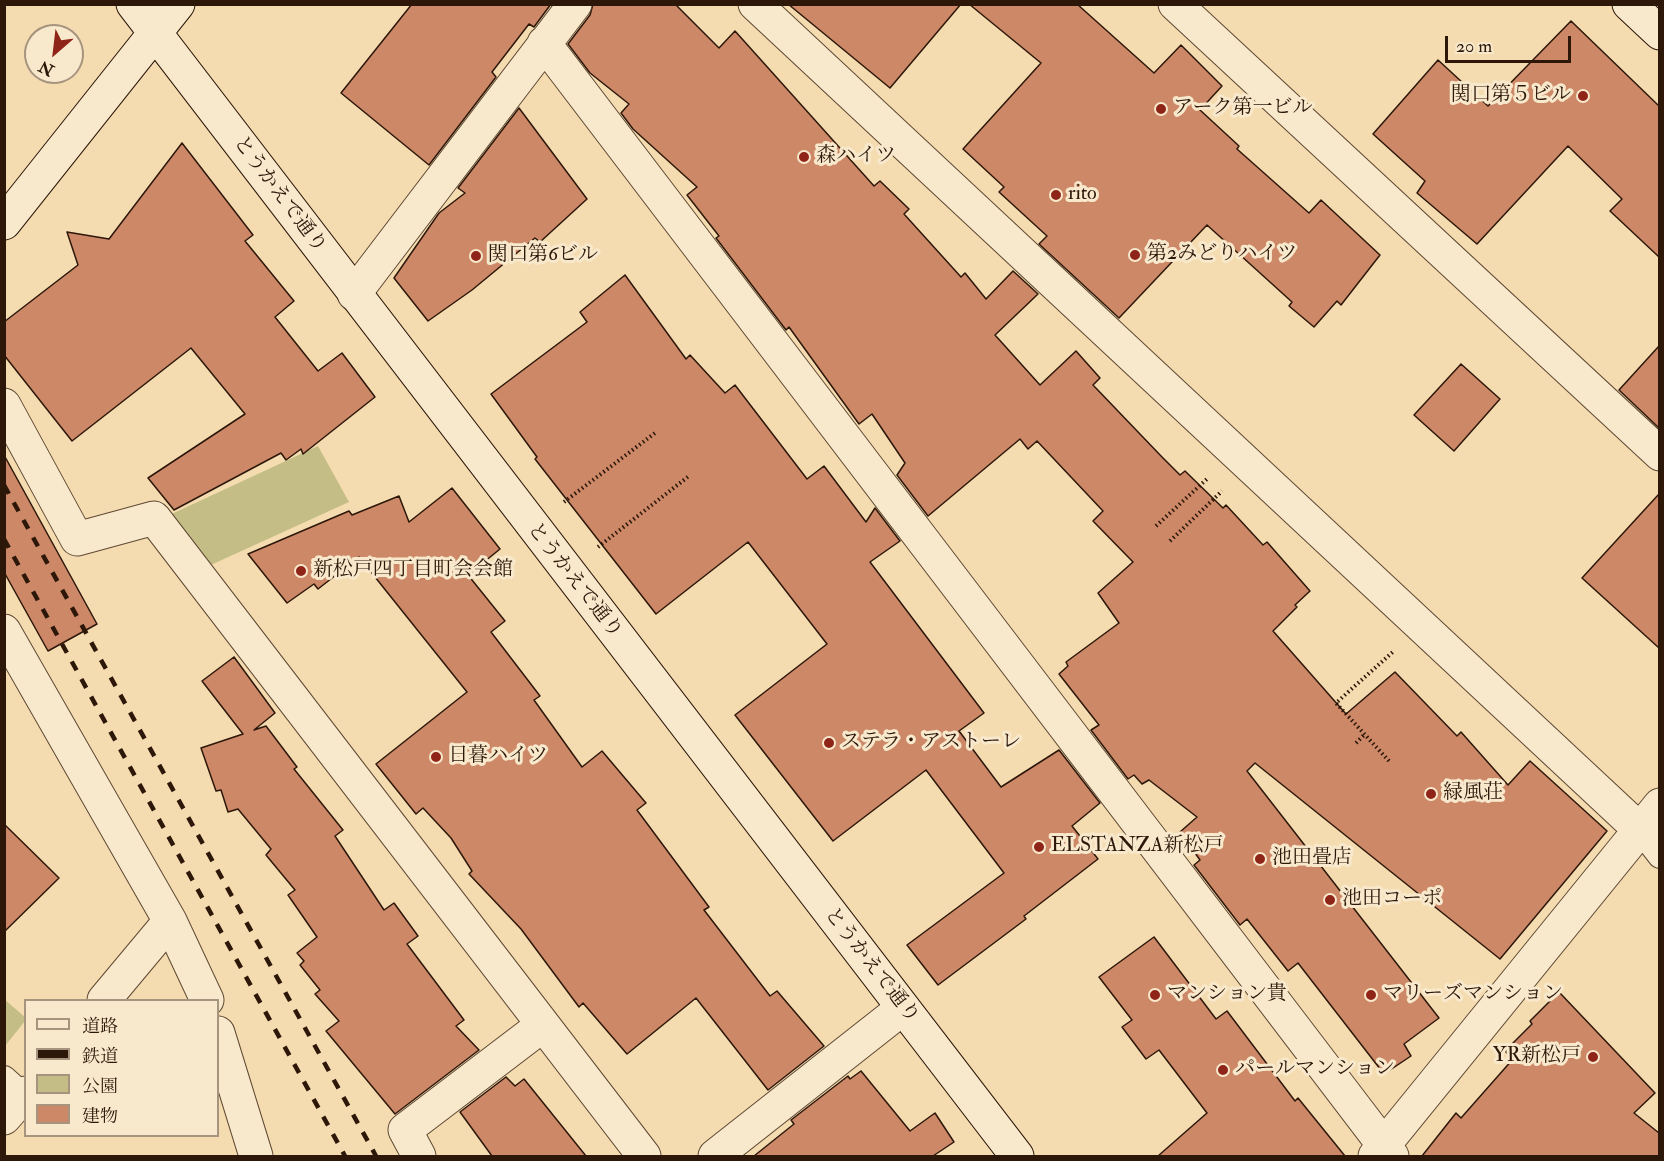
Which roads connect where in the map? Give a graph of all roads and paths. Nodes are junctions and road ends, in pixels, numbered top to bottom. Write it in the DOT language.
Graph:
graph roads {
  1 [pos="133,4"];
  2 [pos="178,4"];
  3 [pos="574,4"];
  4 [pos="755,4"];
  5 [pos="1174,4"];
  6 [pos="1629,4"];
  7 [pos="1659,33"];
  8 [pos="155,34"];
  9 [pos="544,43"];
  10 [pos="4,223"];
  11 [pos="354,294"];
  12 [pos="4,405"];
  13 [pos="656,433"];
  14 [pos="1659,454"];
  15 [pos="1242,460"];
  16 [pos="689,476"];
  17 [pos="556,508"];
  18 [pos="1156,526"];
  19 [pos="1170,541"];
  20 [pos="591,554"];
  21 [pos="1421,627"];
  22 [pos="4,631"];
  23 [pos="1365,734"];
  24 [pos="1356,743"];
  25 [pos="1389,761"];
  26 [pos="1659,805"];
  27 [pos="1639,830"];
  28 [pos="1659,856"];
  29 [pos="170,921"];
  30 [pos="105,999"];
  31 [pos="207,999"];
  32 [pos="903,1008"];
  33 [pos="543,1025"];
  34 [pos="219,1036"];
  35 [pos="1383,1153"];
  36 [pos="256,1156"];
  37 [pos="419,1156"];
  38 [pos="644,1156"];
  39 [pos="715,1156"];
  40 [pos="1017,1156"];
  1 -- 8 [label="street, とうかえで通り"];
  2 -- 8 [label="street"];
  3 -- 9 [label="street"];
  4 -- 15 [label="street"];
  5 -- 14 [label="street"];
  6 -- 7 [label="street"];
  8 -- 10 [label="street"];
  8 -- 11 [label="street, とうかえで通り"];
  9 -- 11 [label="street"];
  9 -- 35 [label="street"];
  11 -- 32 [label="street, とうかえで通り"];
  12 -- 33 [label="street"];
  13 -- 17 [label="path"];
  15 -- 18 [label="path"];
  15 -- 19 [label="path"];
  15 -- 21 [label="street"];
  16 -- 20 [label="path"];
  21 -- 23 [label="path"];
  21 -- 27 [label="street"];
  22 -- 29 [label="street"];
  23 -- 24 [label="path"];
  23 -- 25 [label="path"];
  26 -- 27 [label="street"];
  27 -- 28 [label="lane"];
  27 -- 35 [label="street"];
  29 -- 30 [label="street"];
  29 -- 31 [label="street"];
  32 -- 39 [label="street"];
  32 -- 40 [label="street, とうかえで通り"];
  33 -- 37 [label="street"];
  33 -- 38 [label="street"];
  34 -- 36 [label="street"];
}
